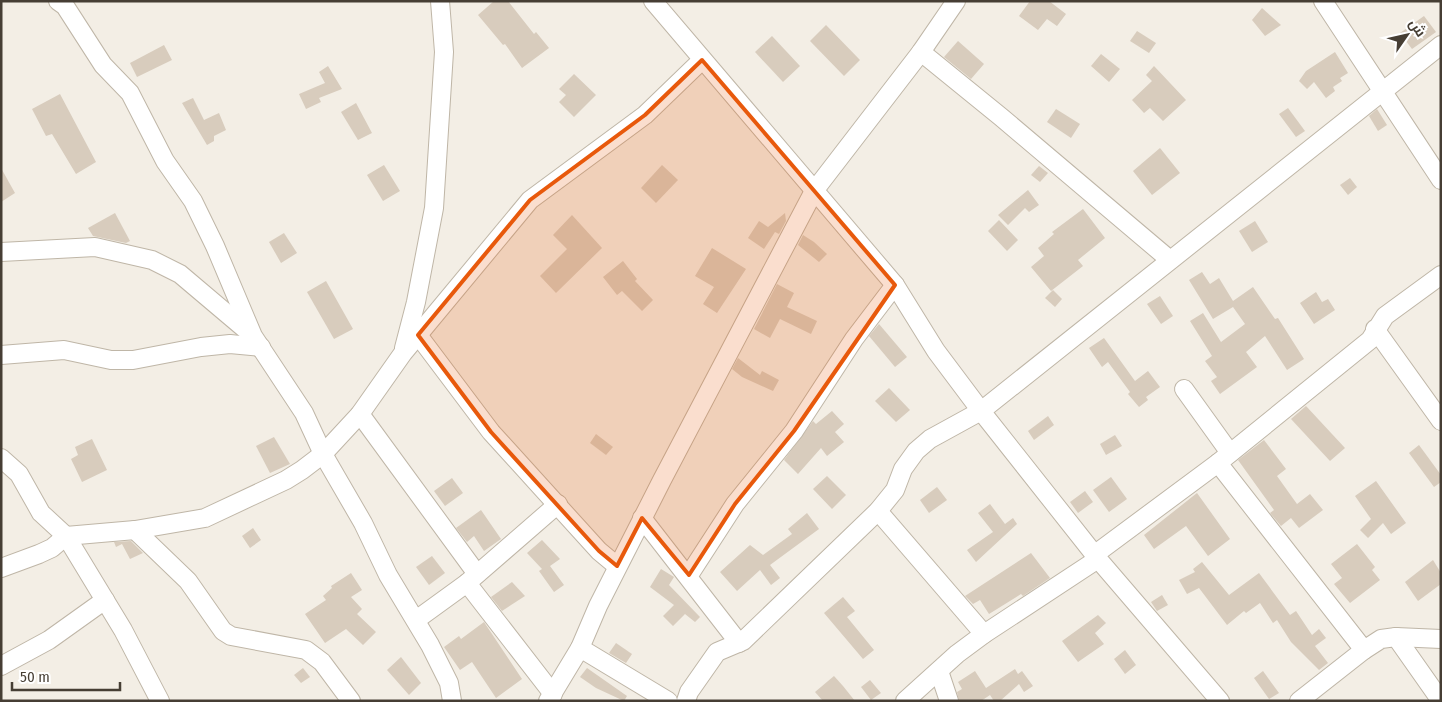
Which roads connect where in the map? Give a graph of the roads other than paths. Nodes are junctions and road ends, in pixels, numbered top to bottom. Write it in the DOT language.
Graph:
graph roads {
  1 [pos="58,1"];
  2 [pos="440,1"];
  3 [pos="653,1"];
  4 [pos="956,1"];
  5 [pos="1324,1"];
  6 [pos="1441,44"];
  7 [pos="921,52"];
  8 [pos="702,60"];
  9 [pos="1384,90"];
  10 [pos="1441,180"];
  11 [pos="814,190"];
  12 [pos="1,252"];
  13 [pos="1170,260"];
  14 [pos="1441,275"];
  15 [pos="895,286"];
  16 [pos="1375,329"];
  17 [pos="418,335"];
  18 [pos="257,341"];
  19 [pos="403,353"];
  20 [pos="1,355"];
  21 [pos="1184,389"];
  22 [pos="980,412"];
  23 [pos="360,414"];
  24 [pos="1441,421"];
  25 [pos="324,454"];
  26 [pos="1,458"];
  27 [pos="1224,458"];
  28 [pos="558,504"];
  29 [pos="878,510"];
  30 [pos="642,518"];
  31 [pos="135,530"];
  32 [pos="66,536"];
  33 [pos="1096,557"];
  34 [pos="618,566"];
  35 [pos="1,568"];
  36 [pos="689,575"];
  37 [pos="472,578"];
  38 [pos="105,600"];
  39 [pos="416,620"];
  40 [pos="984,634"];
  41 [pos="1396,637"];
  42 [pos="1441,639"];
  43 [pos="739,643"];
  44 [pos="580,648"];
  45 [pos="1364,650"];
  46 [pos="1,666"];
  47 [pos="939,671"];
  48 [pos="550,697"];
  49 [pos="160,701"];
  50 [pos="351,701"];
  51 [pos="452,701"];
  52 [pos="668,701"];
  53 [pos="686,701"];
  54 [pos="905,701"];
  55 [pos="949,701"];
  56 [pos="1220,701"];
  57 [pos="1299,701"];
  58 [pos="1441,701"];
  1 -- 18 [label="street"];
  2 -- 19 [label="street"];
  3 -- 8 [label="street"];
  4 -- 7 [label="street"];
  5 -- 9 [label="street"];
  6 -- 9 [label="street"];
  7 -- 11 [label="street"];
  7 -- 13 [label="street"];
  8 -- 11 [label="street"];
  8 -- 17 [label="street"];
  9 -- 10 [label="street"];
  9 -- 13 [label="street"];
  11 -- 15 [label="street"];
  11 -- 30 [label="street"];
  12 -- 18 [label="street"];
  13 -- 22 [label="street"];
  14 -- 16 [label="street"];
  15 -- 22 [label="street"];
  15 -- 36 [label="street"];
  16 -- 24 [label="street"];
  16 -- 27 [label="street"];
  17 -- 19 [label="street"];
  17 -- 28 [label="street"];
  18 -- 20 [label="street"];
  18 -- 25 [label="street"];
  19 -- 23 [label="street"];
  21 -- 27 [label="street"];
  22 -- 29 [label="street"];
  22 -- 33 [label="street"];
  23 -- 25 [label="street"];
  23 -- 37 [label="street"];
  25 -- 31 [label="street"];
  25 -- 39 [label="street"];
  26 -- 32 [label="street"];
  27 -- 33 [label="street"];
  27 -- 45 [label="street"];
  28 -- 34 [label="street"];
  28 -- 37 [label="street"];
  29 -- 40 [label="street"];
  29 -- 43 [label="street"];
  30 -- 34 [label="street"];
  30 -- 36 [label="street"];
  31 -- 32 [label="street"];
  31 -- 50 [label="street"];
  32 -- 35 [label="street"];
  32 -- 38 [label="street"];
  33 -- 40 [label="street"];
  33 -- 56 [label="street"];
  34 -- 44 [label="street"];
  36 -- 43 [label="street"];
  37 -- 39 [label="street"];
  37 -- 48 [label="street"];
  38 -- 46 [label="street"];
  38 -- 49 [label="street"];
  39 -- 51 [label="street"];
  40 -- 47 [label="street"];
  41 -- 42 [label="street"];
  41 -- 45 [label="street"];
  41 -- 58 [label="street"];
  43 -- 53 [label="street"];
  44 -- 48 [label="street"];
  44 -- 52 [label="street"];
  45 -- 57 [label="street"];
  47 -- 54 [label="street"];
  47 -- 55 [label="street"];
}
